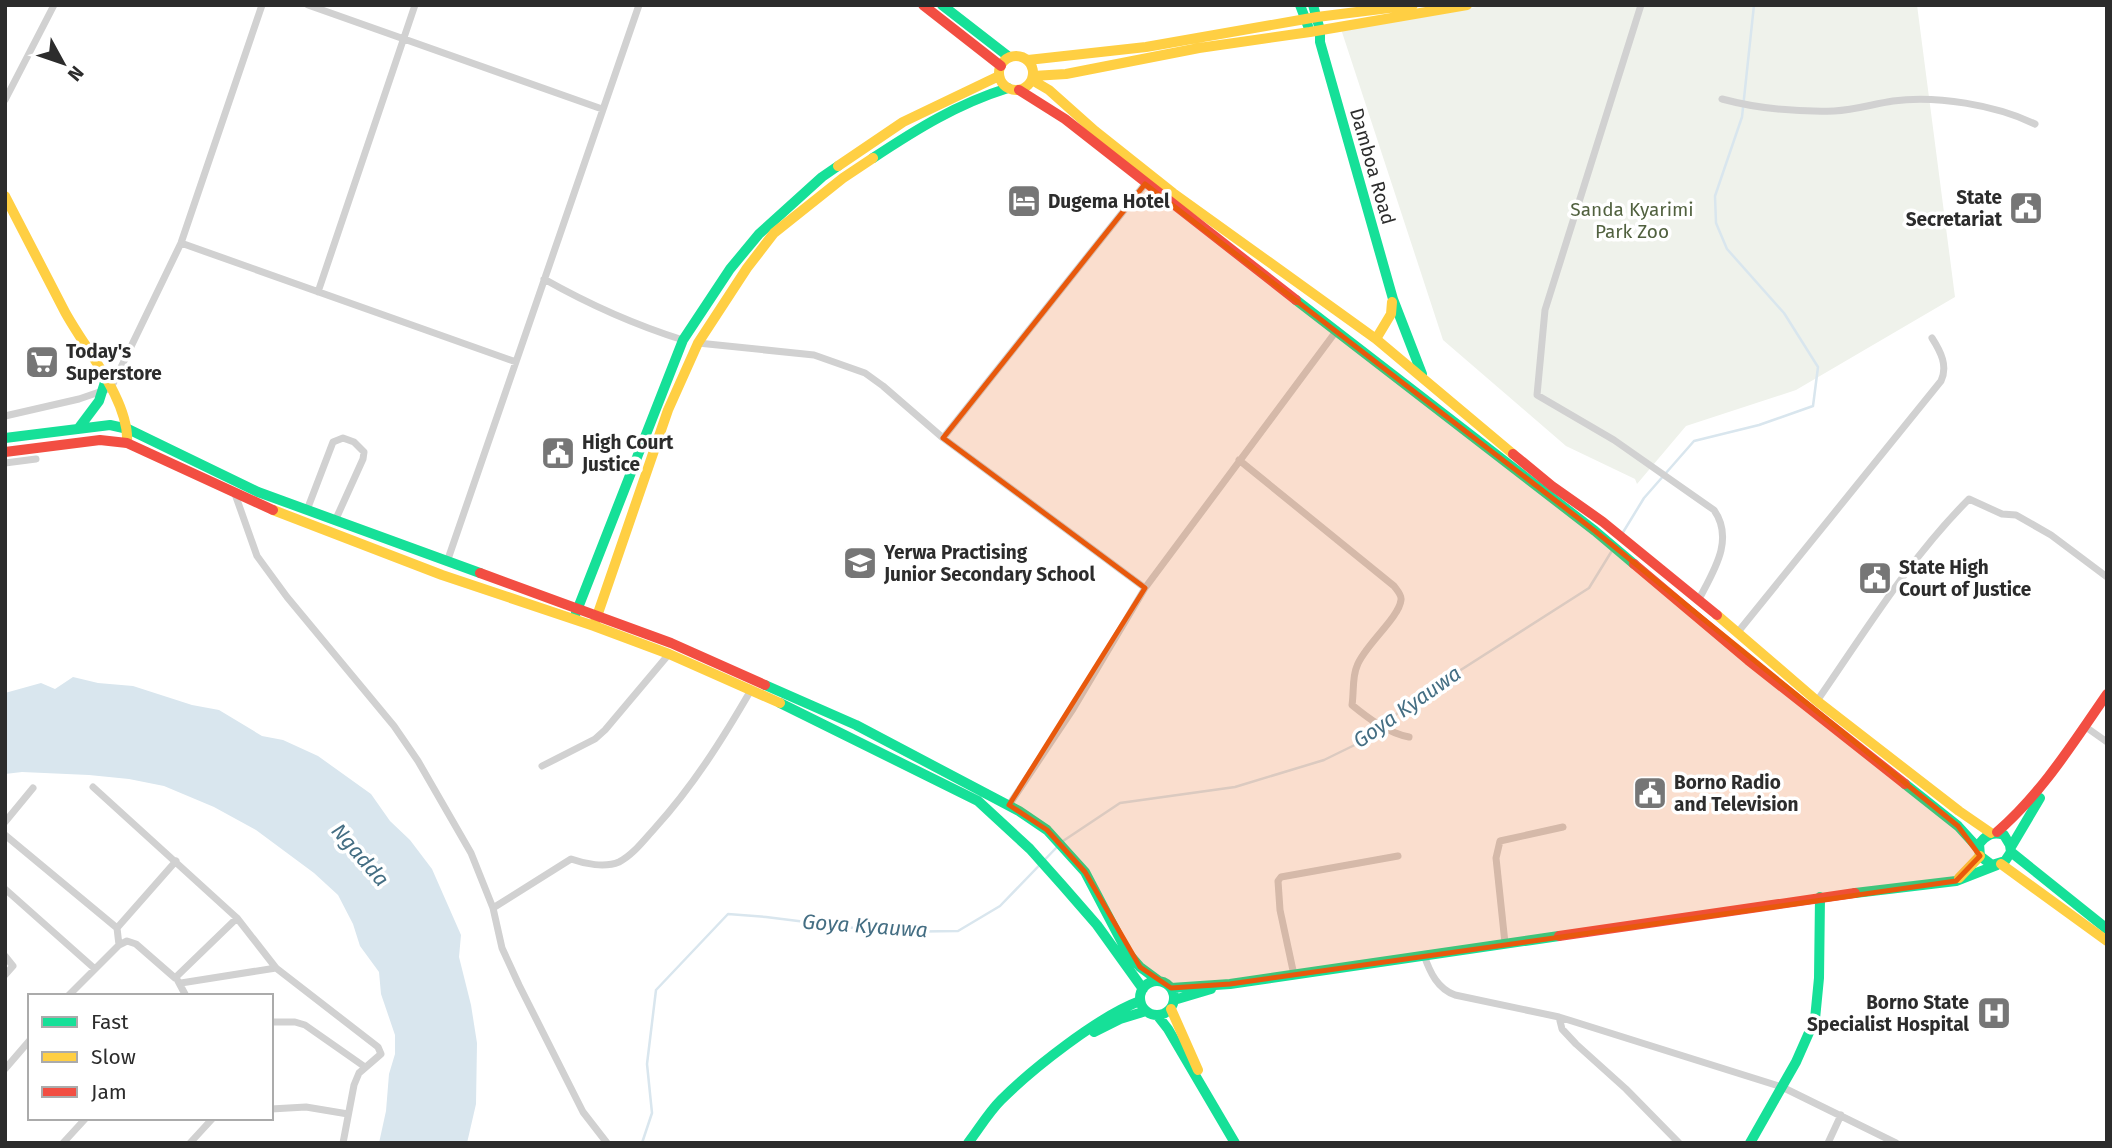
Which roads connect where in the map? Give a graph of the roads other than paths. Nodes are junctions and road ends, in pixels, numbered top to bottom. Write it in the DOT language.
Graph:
graph roads {
  1 [pos="54,5"];
  2 [pos="262,5"];
  3 [pos="308,5"];
  4 [pos="415,5"];
  5 [pos="639,5"];
  6 [pos="923,5"];
  7 [pos="942,5"];
  8 [pos="1300,5"];
  9 [pos="1313,5"];
  10 [pos="1413,5"];
  11 [pos="1467,5"];
  12 [pos="1642,5"];
  13 [pos="1317,17"];
  14 [pos="1306,20"];
  15 [pos="1315,31"];
  16 [pos="403,38"];
  17 [pos="1009,57"];
  18 [pos="1028,60"];
  19 [pos="1000,71"];
  20 [pos="1066,74"];
  21 [pos="1033,78"];
  22 [pos="1013,89"];
  23 [pos="1059,99"];
  24 [pos="5,100"];
  25 [pos="1725,100"];
  26 [pos="602,109"];
  27 [pos="2035,124"];
  28 [pos="1145,184"];
  29 [pos="5,196"];
  30 [pos="181,243"];
  31 [pos="544,279"];
  32 [pos="318,292"];
  33 [pos="1393,299"];
  34 [pos="1336,330"];
  35 [pos="1376,338"];
  36 [pos="1932,338"];
  37 [pos="683,340"];
  38 [pos="698,343"];
  39 [pos="516,362"];
  40 [pos="1423,376"];
  41 [pos="106,386"];
  42 [pos="5,416"];
  43 [pos="78,429"];
  44 [pos="128,429"];
  45 [pos="5,438"];
  46 [pos="943,438"];
  47 [pos="127,443"];
  48 [pos="5,452"];
  49 [pos="36,459"];
  50 [pos="1239,460"];
  51 [pos="5,463"];
  52 [pos="235,494"];
  53 [pos="307,510"];
  54 [pos="335,521"];
  55 [pos="447,562"];
  56 [pos="2107,577"];
  57 [pos="1145,588"];
  58 [pos="1698,601"];
  59 [pos="575,615"];
  60 [pos="596,621"];
  61 [pos="1738,632"];
  62 [pos="669,654"];
  63 [pos="751,690"];
  64 [pos="2107,694"];
  65 [pos="1817,701"];
  66 [pos="2107,706"];
  67 [pos="2090,730"];
  68 [pos="1409,737"];
  69 [pos="2107,742"];
  70 [pos="542,766"];
  71 [pos="93,787"];
  72 [pos="33,788"];
  73 [pos="1009,806"];
  74 [pos="5,822"];
  75 [pos="1563,827"];
  76 [pos="1994,832"];
  77 [pos="5,835"];
  78 [pos="2011,849"];
  79 [pos="1979,852"];
  80 [pos="1398,856"];
  81 [pos="176,861"];
  82 [pos="1999,864"];
  83 [pos="1956,881"];
  84 [pos="5,889"];
  85 [pos="1820,897"];
  86 [pos="493,908"];
  87 [pos="237,918"];
  88 [pos="117,928"];
  89 [pos="2107,929"];
  90 [pos="2107,941"];
  91 [pos="1505,943"];
  92 [pos="119,945"];
  93 [pos="1423,955"];
  94 [pos="5,956"];
  95 [pos="276,968"];
  96 [pos="95,969"];
  97 [pos="5,975"];
  98 [pos="1294,975"];
  99 [pos="178,981"];
  100 [pos="1159,981"];
  101 [pos="1230,984"];
  102 [pos="1171,988"];
  103 [pos="1143,989"];
  104 [pos="70,994"];
  105 [pos="185,994"];
  106 [pos="1140,1001"];
  107 [pos="1173,1004"];
  108 [pos="1146,1011"];
  109 [pos="1157,1015"];
  110 [pos="1559,1017"];
  111 [pos="273,1022"];
  112 [pos="1080,1038"];
  113 [pos="28,1042"];
  114 [pos="365,1067"];
  115 [pos="5,1069"];
  116 [pos="1203,1087"];
  117 [pos="1782,1087"];
  118 [pos="273,1109"];
  119 [pos="348,1114"];
  120 [pos="1841,1115"];
  121 [pos="84,1120"];
  122 [pos="211,1120"];
  123 [pos="63,1143"];
  124 [pos="191,1143"];
  125 [pos="343,1143"];
  126 [pos="607,1143"];
  127 [pos="968,1143"];
  128 [pos="1235,1143"];
  129 [pos="1679,1143"];
  130 [pos="1750,1143"];
  131 [pos="1828,1143"];
  132 [pos="1896,1143"];
  1 -- 24 [label="street"];
  2 -- 30 [label="street"];
  3 -- 16 [label="street"];
  4 -- 16 [label="street"];
  5 -- 26 [label="street"];
  6 -- 19 [label="main road"];
  7 -- 17 [label="main road"];
  8 -- 14 [label="main road, Damboa Road"];
  9 -- 13 [label="main road, Damboa Road"];
  10 -- 13 [label="main road"];
  11 -- 15 [label="main road"];
  12 -- 58 [label="street"];
  13 -- 14 [label="main road"];
  13 -- 15 [label="main road, Damboa Road"];
  14 -- 15 [label="main road, Damboa Road"];
  14 -- 18 [label="main road"];
  15 -- 20 [label="main road"];
  15 -- 33 [label="main road, Damboa Road"];
  16 -- 26 [label="street"];
  16 -- 32 [label="street"];
  17 -- 18 [label="main road"];
  17 -- 19 [label="main road"];
  18 -- 21 [label="main road"];
  19 -- 22 [label="main road"];
  19 -- 37 [label="main road"];
  20 -- 21 [label="main road"];
  20 -- 23 [label="main road"];
  21 -- 22 [label="main road"];
  21 -- 23 [label="main road"];
  22 -- 28 [label="main road"];
  22 -- 38 [label="main road"];
  23 -- 35 [label="main road"];
  25 -- 27 [label="street"];
  26 -- 31 [label="street"];
  28 -- 34 [label="main road"];
  28 -- 46 [label="street"];
  29 -- 41 [label="main road"];
  30 -- 32 [label="street"];
  30 -- 41 [label="street"];
  31 -- 37 [label="street"];
  31 -- 39 [label="street"];
  32 -- 39 [label="street"];
  33 -- 35 [label="main road"];
  33 -- 40 [label="main road, Damboa Road"];
  34 -- 50 [label="street"];
  34 -- 79 [label="main road"];
  35 -- 40 [label="main road"];
  36 -- 61 [label="street"];
  37 -- 59 [label="main road"];
  38 -- 46 [label="street"];
  38 -- 60 [label="main road"];
  39 -- 55 [label="street"];
  40 -- 58 [label="main road"];
  41 -- 42 [label="street"];
  41 -- 43 [label="main road"];
  41 -- 44 [label="main road"];
  43 -- 44 [label="main road"];
  43 -- 45 [label="main road"];
  44 -- 47 [label="main road"];
  44 -- 53 [label="main road"];
  46 -- 57 [label="street"];
  47 -- 48 [label="main road"];
  47 -- 52 [label="main road"];
  49 -- 51 [label="street"];
  50 -- 57 [label="street"];
  50 -- 68 [label="street"];
  52 -- 59 [label="main road"];
  52 -- 86 [label="street"];
  53 -- 54 [label="main road"];
  53 -- 54 [label="street"];
  54 -- 55 [label="main road"];
  55 -- 59 [label="main road"];
  56 -- 65 [label="street"];
  57 -- 73 [label="street"];
  58 -- 61 [label="main road"];
  59 -- 60 [label="main road"];
  60 -- 62 [label="main road"];
  60 -- 73 [label="main road"];
  61 -- 65 [label="main road"];
  62 -- 63 [label="main road"];
  62 -- 70 [label="street"];
  63 -- 86 [label="street"];
  63 -- 103 [label="main road"];
  64 -- 76 [label="main road"];
  65 -- 76 [label="main road"];
  66 -- 67 [label="main road"];
  67 -- 69 [label="street"];
  67 -- 78 [label="main road"];
  71 -- 81 [label="street"];
  72 -- 74 [label="street"];
  73 -- 100 [label="main road"];
  75 -- 91 [label="street"];
  76 -- 78 [label="main road"];
  76 -- 79 [label="main road"];
  77 -- 88 [label="street"];
  78 -- 82 [label="main road"];
  78 -- 89 [label="main road"];
  79 -- 82 [label="main road"];
  79 -- 83 [label="main road"];
  80 -- 98 [label="street"];
  81 -- 87 [label="street"];
  81 -- 88 [label="street"];
  82 -- 83 [label="main road"];
  82 -- 90 [label="main road"];
  83 -- 85 [label="main road"];
  84 -- 96 [label="street"];
  85 -- 91 [label="main road"];
  85 -- 117 [label="main road"];
  86 -- 126 [label="street"];
  87 -- 95 [label="street"];
  87 -- 99 [label="street"];
  88 -- 92 [label="street"];
  91 -- 93 [label="main road"];
  92 -- 96 [label="street"];
  92 -- 99 [label="street"];
  93 -- 98 [label="main road"];
  93 -- 110 [label="street"];
  94 -- 97 [label="street"];
  95 -- 99 [label="street"];
  95 -- 114 [label="street"];
  96 -- 104 [label="street"];
  98 -- 101 [label="main road"];
  99 -- 105 [label="street"];
  100 -- 102 [label="main road"];
  100 -- 103 [label="main road"];
  101 -- 102 [label="main road"];
  101 -- 107 [label="main road"];
  102 -- 107 [label="main road"];
  103 -- 106 [label="main road"];
  106 -- 108 [label="main road"];
  106 -- 112 [label="main road"];
  107 -- 109 [label="main road"];
  107 -- 116 [label="main road"];
  108 -- 109 [label="main road"];
  108 -- 112 [label="main road"];
  109 -- 116 [label="main road"];
  110 -- 117 [label="street"];
  110 -- 129 [label="street"];
  111 -- 114 [label="street"];
  112 -- 127 [label="main road"];
  113 -- 115 [label="street"];
  114 -- 119 [label="street"];
  116 -- 128 [label="main road"];
  117 -- 120 [label="street"];
  117 -- 130 [label="main road"];
  118 -- 119 [label="street"];
  119 -- 125 [label="street"];
  120 -- 131 [label="street"];
  120 -- 132 [label="street"];
  121 -- 123 [label="street"];
  122 -- 124 [label="street"];
}
